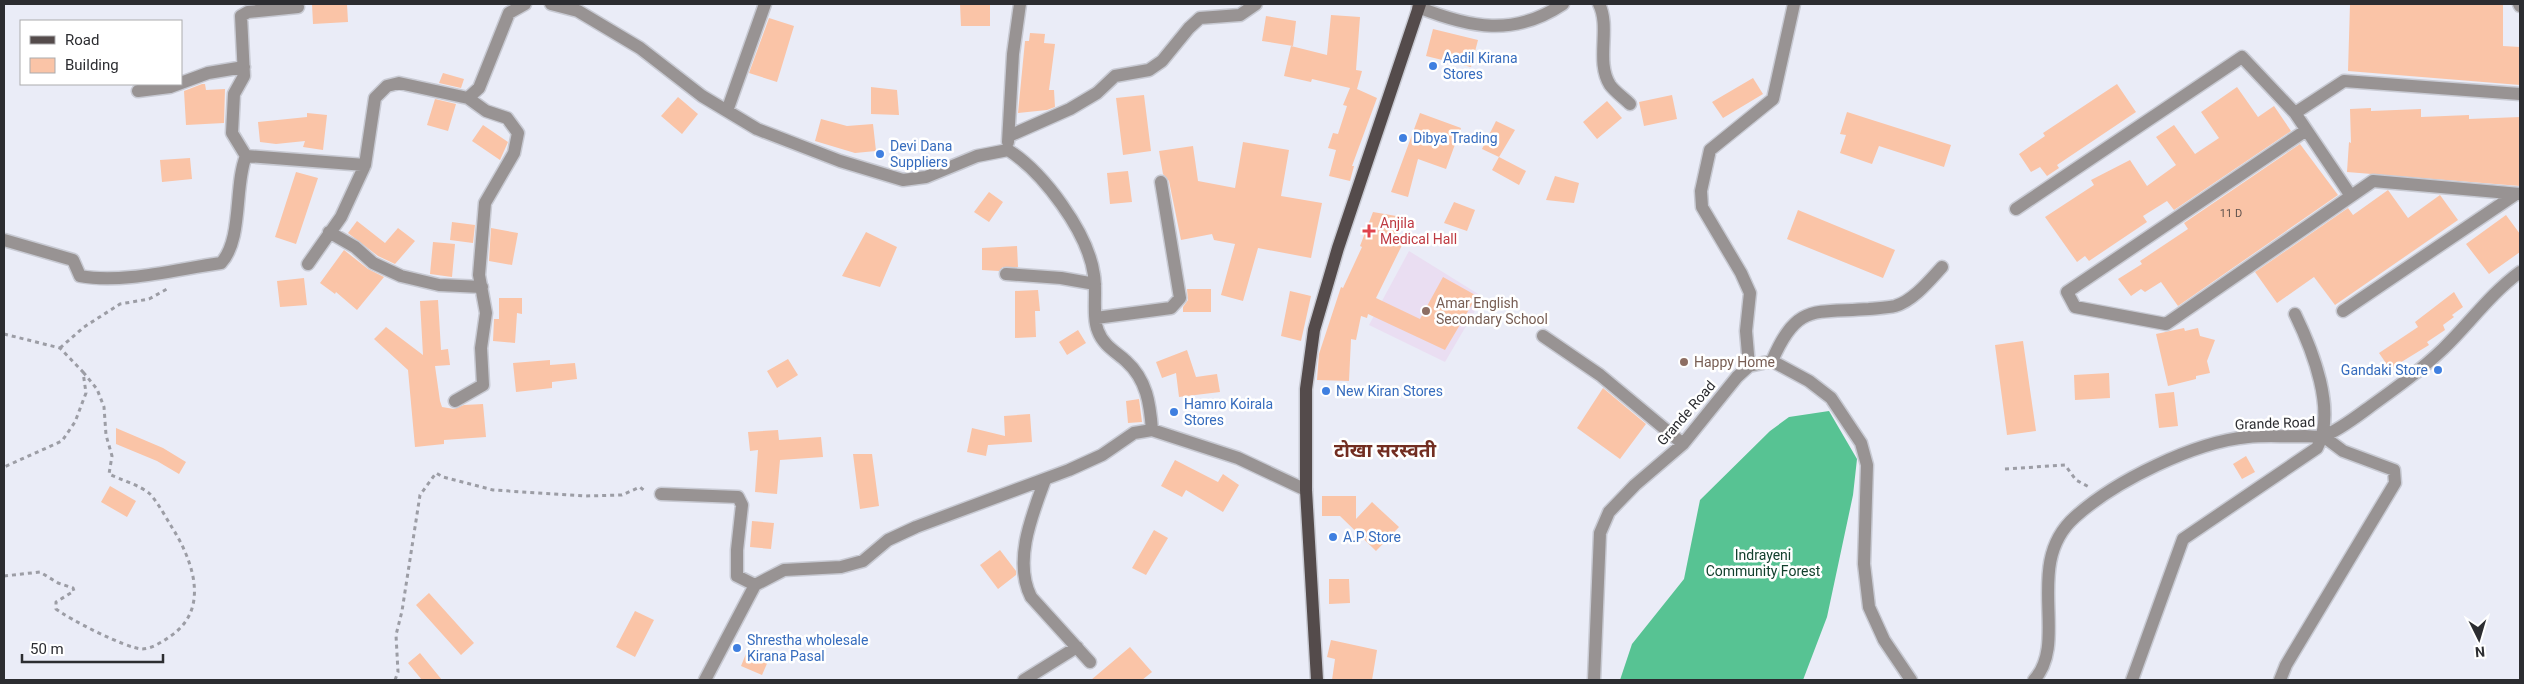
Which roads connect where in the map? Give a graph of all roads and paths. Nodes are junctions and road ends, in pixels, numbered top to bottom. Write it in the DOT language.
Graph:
graph roads {
  1 [pos="526,4"];
  2 [pos="551,4"];
  3 [pos="765,4"];
  4 [pos="1020,4"];
  5 [pos="1256,4"];
  6 [pos="1563,4"];
  7 [pos="1599,4"];
  8 [pos="1794,4"];
  9 [pos="1419,5"];
  10 [pos="298,7"];
  11 [pos="244,67"];
  12 [pos="182,83"];
  13 [pos="176,85"];
  14 [pos="138,91"];
  15 [pos="2520,94"];
  16 [pos="468,98"];
  17 [pos="1630,104"];
  18 [pos="727,111"];
  19 [pos="2295,113"];
  20 [pos="2305,131"];
  21 [pos="1009,136"];
  22 [pos="1008,150"];
  23 [pos="246,156"];
  24 [pos="365,165"];
  25 [pos="1161,182"];
  26 [pos="2518,194"];
  27 [pos="2351,196"];
  28 [pos="2016,209"];
  29 [pos="329,232"];
  30 [pos="4,240"];
  31 [pos="308,264"];
  32 [pos="1942,267"];
  33 [pos="182,269"];
  34 [pos="2520,272"];
  35 [pos="1006,274"];
  36 [pos="1094,284"];
  37 [pos="482,287"];
  38 [pos="2343,311"];
  39 [pos="2295,314"];
  40 [pos="1096,318"];
  41 [pos="4,334"];
  42 [pos="1543,336"];
  43 [pos="60,348"];
  44 [pos="1772,361"];
  45 [pos="1749,366"];
  46 [pos="83,372"];
  47 [pos="456,401"];
  48 [pos="1152,430"];
  49 [pos="2323,436"];
  50 [pos="1683,444"];
  51 [pos="4,467"];
  52 [pos="2005,469"];
  53 [pos="1045,480"];
  54 [pos="1306,490"];
  55 [pos="661,494"];
  56 [pos="2102,495"];
  57 [pos="4,576"];
  58 [pos="755,585"];
  59 [pos="1076,647"];
  60 [pos="1090,662"];
  61 [pos="395,680"];
  62 [pos="705,680"];
  63 [pos="1024,680"];
  64 [pos="1317,680"];
  65 [pos="1594,680"];
  66 [pos="1912,680"];
  67 [pos="2034,680"];
  68 [pos="2132,680"];
  69 [pos="2280,680"];
  1 -- 16 [label="street"];
  2 -- 18 [label="street"];
  3 -- 18 [label="street"];
  4 -- 21 [label="street"];
  5 -- 21 [label="street"];
  6 -- 9 [label="street"];
  7 -- 17 [label="street"];
  8 -- 45 [label="street"];
  9 -- 54 [label="main road"];
  10 -- 11 [label="street"];
  11 -- 12 [label="street"];
  11 -- 23 [label="street"];
  13 -- 14 [label="street"];
  15 -- 19 [label="street"];
  16 -- 24 [label="street"];
  16 -- 37 [label="street"];
  18 -- 22 [label="street"];
  19 -- 20 [label="street"];
  19 -- 28 [label="street"];
  20 -- 27 [label="street"];
  20 -- 27 [label="street"];
  21 -- 22 [label="street"];
  22 -- 36 [label="street"];
  23 -- 24 [label="street"];
  23 -- 33 [label="street"];
  24 -- 29 [label="street"];
  25 -- 40 [label="street"];
  26 -- 27 [label="street"];
  26 -- 38 [label="street"];
  29 -- 31 [label="street"];
  29 -- 37 [label="street"];
  30 -- 33 [label="street"];
  32 -- 44 [label="street"];
  33 -- 43 [label="path"];
  34 -- 49 [label="street, Grande Road"];
  35 -- 36 [label="street"];
  36 -- 40 [label="street"];
  37 -- 47 [label="street"];
  39 -- 49 [label="street"];
  40 -- 48 [label="street"];
  41 -- 43 [label="path"];
  42 -- 50 [label="street"];
  43 -- 46 [label="path"];
  44 -- 45 [label="street"];
  44 -- 66 [label="street"];
  45 -- 50 [label="street, Grande Road"];
  46 -- 51 [label="path"];
  46 -- 57 [label="path"];
  48 -- 53 [label="street"];
  48 -- 54 [label="street"];
  49 -- 56 [label="street, Grande Road"];
  49 -- 68 [label="street"];
  49 -- 69 [label="street"];
  50 -- 65 [label="street, Grande Road"];
  52 -- 56 [label="path"];
  53 -- 58 [label="street"];
  53 -- 59 [label="street"];
  54 -- 64 [label="main road"];
  55 -- 58 [label="street"];
  55 -- 61 [label="path"];
  56 -- 67 [label="street, Grande Road"];
  58 -- 62 [label="street"];
  59 -- 60 [label="street"];
  59 -- 63 [label="street"];
}
